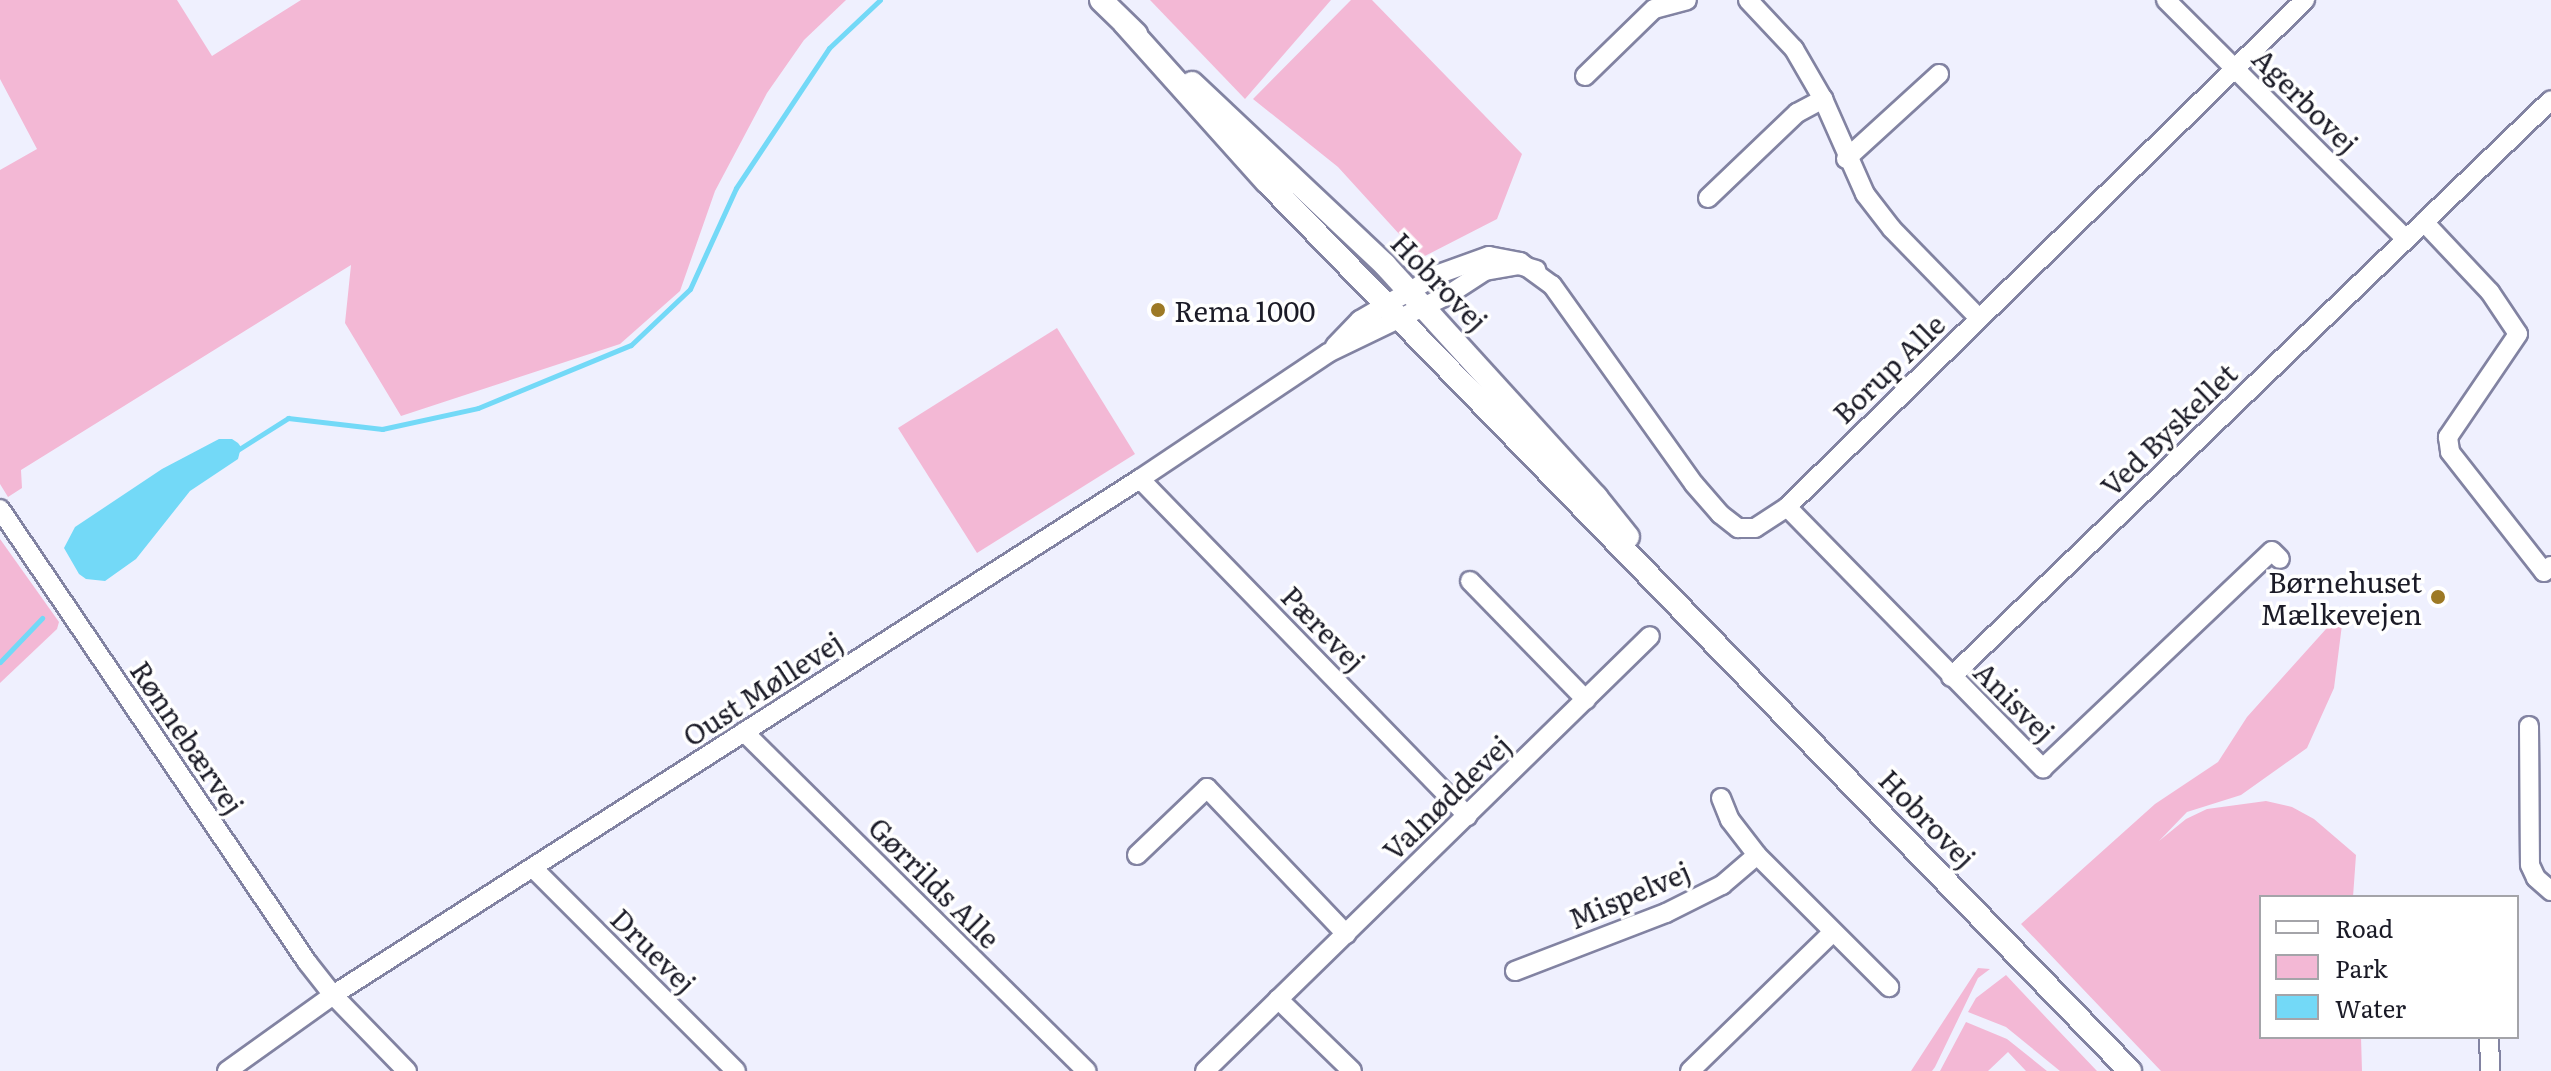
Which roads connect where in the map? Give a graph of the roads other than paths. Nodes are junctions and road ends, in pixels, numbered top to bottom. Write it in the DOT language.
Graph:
graph roads {
  1 [pos="1101,0"];
  2 [pos="1687,0"];
  3 [pos="1748,0"];
  4 [pos="2166,0"];
  5 [pos="2305,0"];
  6 [pos="1125,24"];
  7 [pos="2235,69"];
  8 [pos="1939,74"];
  9 [pos="1585,76"];
  10 [pos="1823,99"];
  11 [pos="2551,100"];
  12 [pos="1846,159"];
  13 [pos="1708,198"];
  14 [pos="2424,222"];
  15 [pos="2406,239"];
  16 [pos="1416,299"];
  17 [pos="1392,312"];
  18 [pos="1979,318"];
  19 [pos="1140,479"];
  20 [pos="1787,507"];
  21 [pos="0,509"];
  22 [pos="2280,559"];
  23 [pos="2551,566"];
  24 [pos="1470,581"];
  25 [pos="1683,607"];
  26 [pos="1650,636"];
  27 [pos="1951,677"];
  28 [pos="1586,700"];
  29 [pos="2529,726"];
  30 [pos="744,732"];
  31 [pos="1721,798"];
  32 [pos="1468,816"];
  33 [pos="1137,855"];
  34 [pos="1757,855"];
  35 [pos="533,868"];
  36 [pos="2551,891"];
  37 [pos="1833,932"];
  38 [pos="1346,934"];
  39 [pos="1515,971"];
  40 [pos="1889,987"];
  41 [pos="333,995"];
  42 [pos="1278,999"];
  43 [pos="2489,1039"];
  44 [pos="1701,1067"];
  45 [pos="227,1071"];
  46 [pos="407,1071"];
  47 [pos="736,1071"];
  48 [pos="1086,1071"];
  49 [pos="1205,1071"];
  50 [pos="1352,1071"];
  51 [pos="2130,1071"];
  52 [pos="2490,1071"];
  1 -- 6 [label="main road, Hobrovej"];
  2 -- 9 [label="street"];
  3 -- 10 [label="street"];
  4 -- 7 [label="street, Agerbovej"];
  5 -- 7 [label="street, Borup Alle"];
  6 -- 16 [label="main road, Hobrovej"];
  6 -- 17 [label="main road, Hobrovej"];
  7 -- 15 [label="street, Agerbovej"];
  7 -- 18 [label="street, Borup Alle"];
  8 -- 12 [label="street"];
  10 -- 12 [label="street"];
  10 -- 13 [label="street"];
  11 -- 14 [label="street, Ved Byskellet"];
  12 -- 18 [label="street"];
  14 -- 15 [label="street, Ved Byskellet"];
  14 -- 23 [label="street"];
  15 -- 27 [label="street, Ved Byskellet"];
  16 -- 17 [label="street, Borup Alle"];
  16 -- 20 [label="street, Borup Alle"];
  16 -- 25 [label="main road, Hobrovej"];
  17 -- 19 [label="street, Oust Møllevej"];
  17 -- 25 [label="main road, Hobrovej"];
  18 -- 20 [label="street, Borup Alle"];
  19 -- 30 [label="street, Oust Møllevej"];
  19 -- 32 [label="street, Pærevej"];
  20 -- 27 [label="street, Anisvej"];
  21 -- 41 [label="street, Rønnebærvej"];
  22 -- 27 [label="street, Anisvej"];
  24 -- 28 [label="street"];
  25 -- 51 [label="main road, Hobrovej"];
  26 -- 28 [label="street, Valnøddevej"];
  28 -- 32 [label="street, Valnøddevej"];
  29 -- 36 [label="street"];
  30 -- 35 [label="street, Oust Møllevej"];
  30 -- 48 [label="street, Gørrilds Alle"];
  31 -- 34 [label="street"];
  32 -- 38 [label="street, Valnøddevej"];
  33 -- 38 [label="street"];
  34 -- 37 [label="street"];
  34 -- 39 [label="street, Mispelvej"];
  35 -- 41 [label="street, Oust Møllevej"];
  35 -- 47 [label="street, Druevej"];
  37 -- 40 [label="street"];
  37 -- 44 [label="street"];
  38 -- 42 [label="street, Valnøddevej"];
  41 -- 45 [label="street, Oust Møllevej"];
  41 -- 46 [label="street, Rønnebærvej"];
  42 -- 49 [label="street, Valnøddevej"];
  42 -- 50 [label="street"];
  43 -- 52 [label="street"];
}
